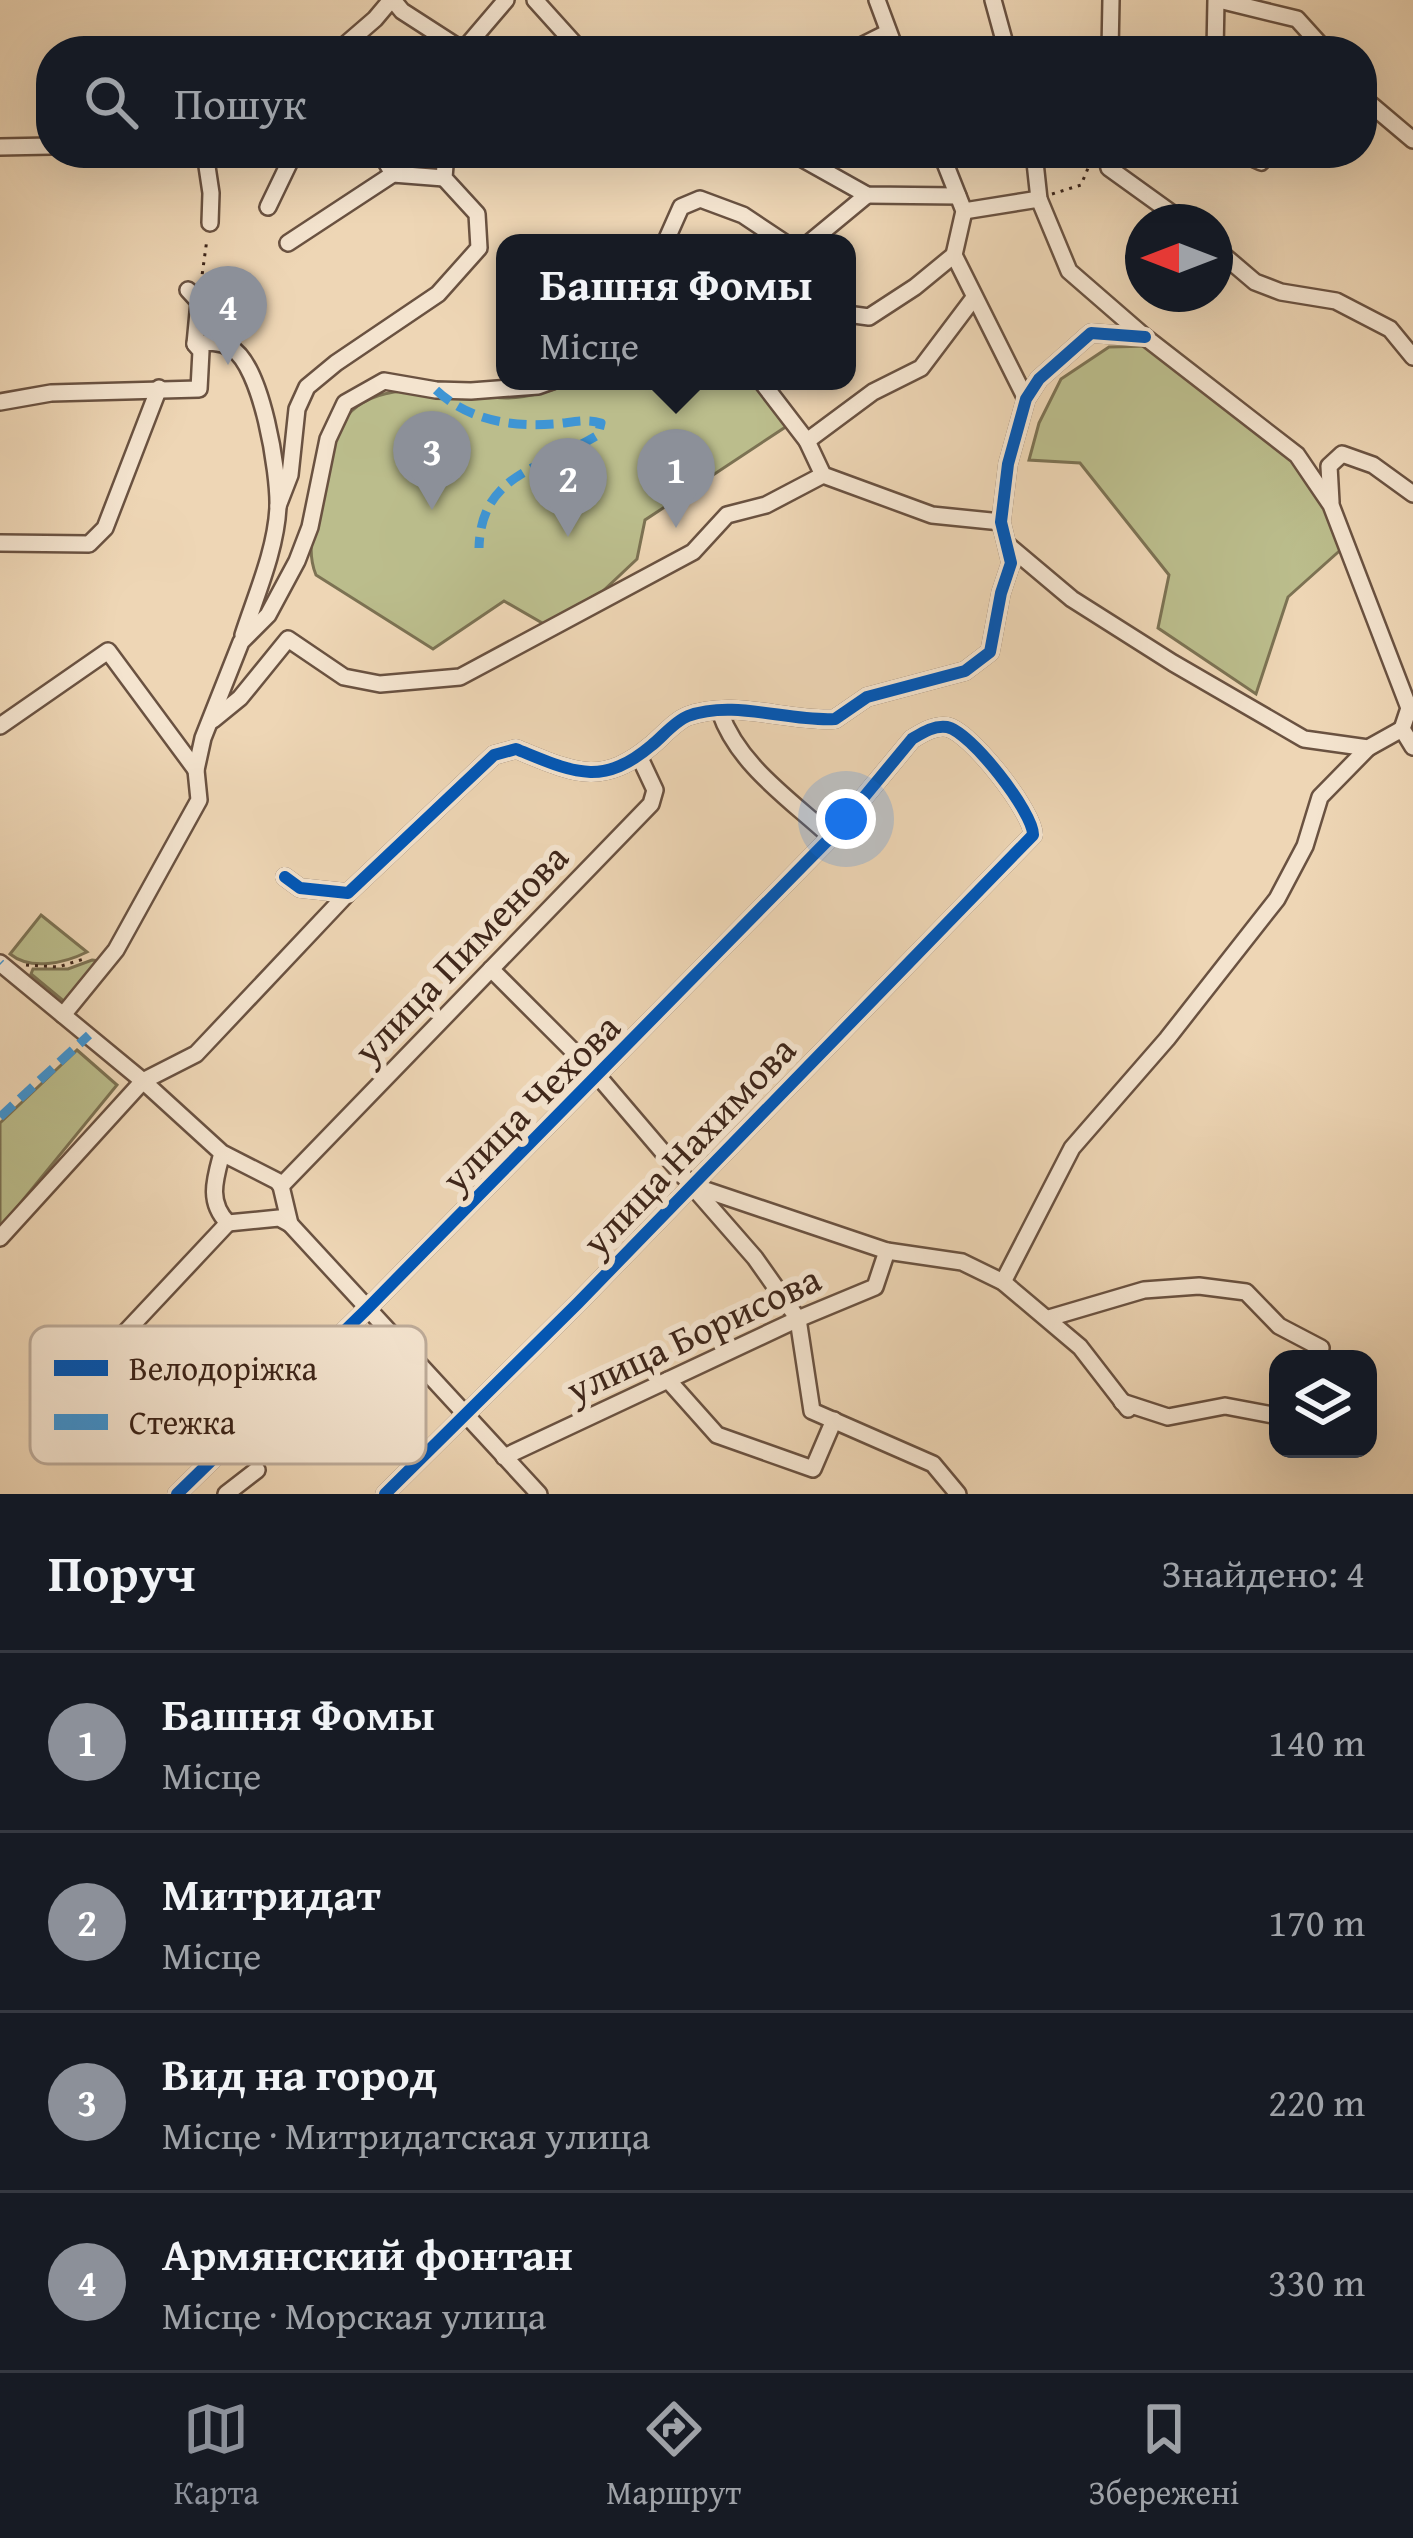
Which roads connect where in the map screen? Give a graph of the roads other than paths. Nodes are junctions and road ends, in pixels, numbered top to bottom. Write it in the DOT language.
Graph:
graph roads {
  1 [pos="392,0"];
  2 [pos="506,0"];
  3 [pos="535,0"];
  4 [pos="877,0"];
  5 [pos="993,0"];
  6 [pos="1111,0"];
  7 [pos="1218,0"];
  8 [pos="887,33"];
  9 [pos="354,36"];
  10 [pos="442,36"];
  11 [pos="476,36"];
  12 [pos="567,36"];
  13 [pos="881,36"];
  14 [pos="888,36"];
  15 [pos="1002,36"];
  16 [pos="1110,36"];
  17 [pos="1217,36"];
  18 [pos="1312,36"];
  19 [pos="1377,110"];
  20 [pos="1413,140"];
  21 [pos="36,146"];
  22 [pos="0,147"];
  23 [pos="207,168"];
  24 [pos="287,168"];
  25 [pos="389,168"];
  26 [pos="445,168"];
  27 [pos="819,168"];
  28 [pos="947,168"];
  29 [pos="1036,168"];
  30 [pos="1108,168"];
  31 [pos="393,175"];
  32 [pos="444,178"];
  33 [pos="867,194"];
  34 [pos="1039,199"];
  35 [pos="961,203"];
  36 [pos="1159,204"];
  37 [pos="268,207"];
  38 [pos="210,223"];
  39 [pos="669,234"];
  40 [pos="772,234"];
  41 [pos="820,234"];
  42 [pos="288,243"];
  43 [pos="954,255"];
  44 [pos="1233,263"];
  45 [pos="193,296"];
  46 [pos="973,299"];
  47 [pos="856,315"];
  48 [pos="1145,337"];
  49 [pos="194,344"];
  50 [pos="1413,357"];
  51 [pos="159,388"];
  52 [pos="496,389"];
  53 [pos="768,390"];
  54 [pos="1026,399"];
  55 [pos="0,402"];
  56 [pos="807,441"];
  57 [pos="823,476"];
  58 [pos="1413,494"];
  59 [pos="1331,505"];
  60 [pos="278,506"];
  61 [pos="1001,522"];
  62 [pos="0,543"];
  63 [pos="1009,546"];
  64 [pos="241,642"];
  65 [pos="720,712"];
  66 [pos="0,725"];
  67 [pos="1402,729"];
  68 [pos="203,739"];
  69 [pos="912,740"];
  70 [pos="1413,747"];
  71 [pos="1368,748"];
  72 [pos="639,756"];
  73 [pos="196,770"];
  74 [pos="831,837"];
  75 [pos="285,877"];
  76 [pos="348,893"];
  77 [pos="0,964"];
  78 [pos="491,969"];
  79 [pos="63,1015"];
  80 [pos="598,1076"];
  81 [pos="143,1082"];
  82 [pos="222,1153"];
  83 [pos="691,1185"];
  84 [pos="281,1186"];
  85 [pos="229,1223"];
  86 [pos="290,1224"];
  87 [pos="0,1238"];
  88 [pos="887,1251"];
  89 [pos="1003,1282"];
  90 [pos="366,1310"];
  91 [pos="798,1318"];
  92 [pos="1049,1318"];
  93 [pos="132,1326"];
  94 [pos="350,1326"];
  95 [pos="381,1326"];
  96 [pos="1321,1348"];
  97 [pos="426,1372"];
  98 [pos="668,1380"];
  99 [pos="466,1414"];
  100 [pos="1269,1414"];
  101 [pos="834,1420"];
  102 [pos="426,1454"];
  103 [pos="504,1456"];
  104 [pos="208,1464"];
  105 [pos="415,1464"];
  106 [pos="257,1469"];
  107 [pos="177,1494"];
  108 [pos="226,1494"];
  109 [pos="385,1494"];
  110 [pos="539,1494"];
  111 [pos="958,1494"];
  1 -- 9 [label="street"];
  1 -- 10 [label="street"];
  2 -- 11 [label="street"];
  3 -- 12 [label="street"];
  4 -- 8 [label="street"];
  5 -- 15 [label="street"];
  6 -- 16 [label="street"];
  7 -- 17 [label="street"];
  7 -- 18 [label="street"];
  8 -- 13 [label="street"];
  8 -- 14 [label="street"];
  19 -- 20 [label="street"];
  21 -- 22 [label="street"];
  23 -- 38 [label="street"];
  24 -- 37 [label="street"];
  25 -- 31 [label="street"];
  26 -- 32 [label="street"];
  27 -- 33 [label="street"];
  28 -- 35 [label="street"];
  29 -- 34 [label="street"];
  30 -- 36 [label="street"];
  31 -- 32 [label="street"];
  31 -- 42 [label="street"];
  32 -- 60 [label="street"];
  33 -- 35 [label="street"];
  33 -- 41 [label="street"];
  34 -- 35 [label="street"];
  34 -- 48 [label="street"];
  35 -- 43 [label="street"];
  39 -- 40 [label="street"];
  43 -- 46 [label="street"];
  43 -- 47 [label="street"];
  44 -- 50 [label="street"];
  45 -- 49 [label="street"];
  46 -- 54 [label="street"];
  46 -- 56 [label="street"];
  48 -- 54 [label="street"];
  48 -- 59 [label="street"];
  49 -- 51 [label="street"];
  49 -- 60 [label="street"];
  51 -- 55 [label="street"];
  51 -- 62 [label="street"];
  52 -- 64 [label="street"];
  53 -- 56 [label="street"];
  54 -- 61 [label="street"];
  56 -- 57 [label="street"];
  57 -- 61 [label="street"];
  57 -- 68 [label="street"];
  58 -- 59 [label="street"];
  59 -- 67 [label="street"];
  60 -- 64 [label="street"];
  61 -- 63 [label="street"];
  63 -- 65 [label="street"];
  63 -- 71 [label="street"];
  64 -- 68 [label="street"];
  65 -- 72 [label="street"];
  65 -- 74 [label="street"];
  66 -- 73 [label="street"];
  67 -- 70 [label="street"];
  67 -- 71 [label="street"];
  68 -- 73 [label="street"];
  69 -- 74 [label="street, улица Чехова"];
  69 -- 83 [label="street, улица Нахимова"];
  71 -- 89 [label="street"];
  72 -- 76 [label="street"];
  72 -- 78 [label="street, улица Пименова"];
  73 -- 79 [label="street"];
  74 -- 80 [label="street, улица Чехова"];
  75 -- 76 [label="street"];
  76 -- 81 [label="street"];
  77 -- 79 [label="street"];
  78 -- 80 [label="street"];
  78 -- 84 [label="street, улица Пименова"];
  79 -- 81 [label="street"];
  80 -- 83 [label="street"];
  80 -- 90 [label="street, улица Чехова"];
  81 -- 82 [label="street"];
  81 -- 87 [label="street"];
  82 -- 84 [label="street"];
  82 -- 85 [label="street"];
  83 -- 88 [label="street"];
  83 -- 91 [label="street"];
  83 -- 99 [label="street, улица Нахимова"];
  84 -- 86 [label="street"];
  85 -- 86 [label="street"];
  85 -- 93 [label="street"];
  86 -- 90 [label="street"];
  88 -- 89 [label="street"];
  88 -- 91 [label="street, улица Борисова"];
  89 -- 92 [label="street"];
  90 -- 94 [label="street, улица Чехова"];
  90 -- 95 [label="street"];
  91 -- 98 [label="street, улица Борисова"];
  91 -- 101 [label="street"];
  92 -- 96 [label="street"];
  92 -- 100 [label="street"];
  97 -- 99 [label="street"];
  98 -- 101 [label="street"];
  98 -- 103 [label="street, улица Борисова"];
  99 -- 102 [label="street, улица Нахимова"];
  99 -- 103 [label="street"];
  101 -- 111 [label="street"];
  103 -- 110 [label="street"];
  104 -- 107 [label="street, улица Чехова"];
  105 -- 109 [label="street, улица Нахимова"];
  106 -- 108 [label="street"];
}
